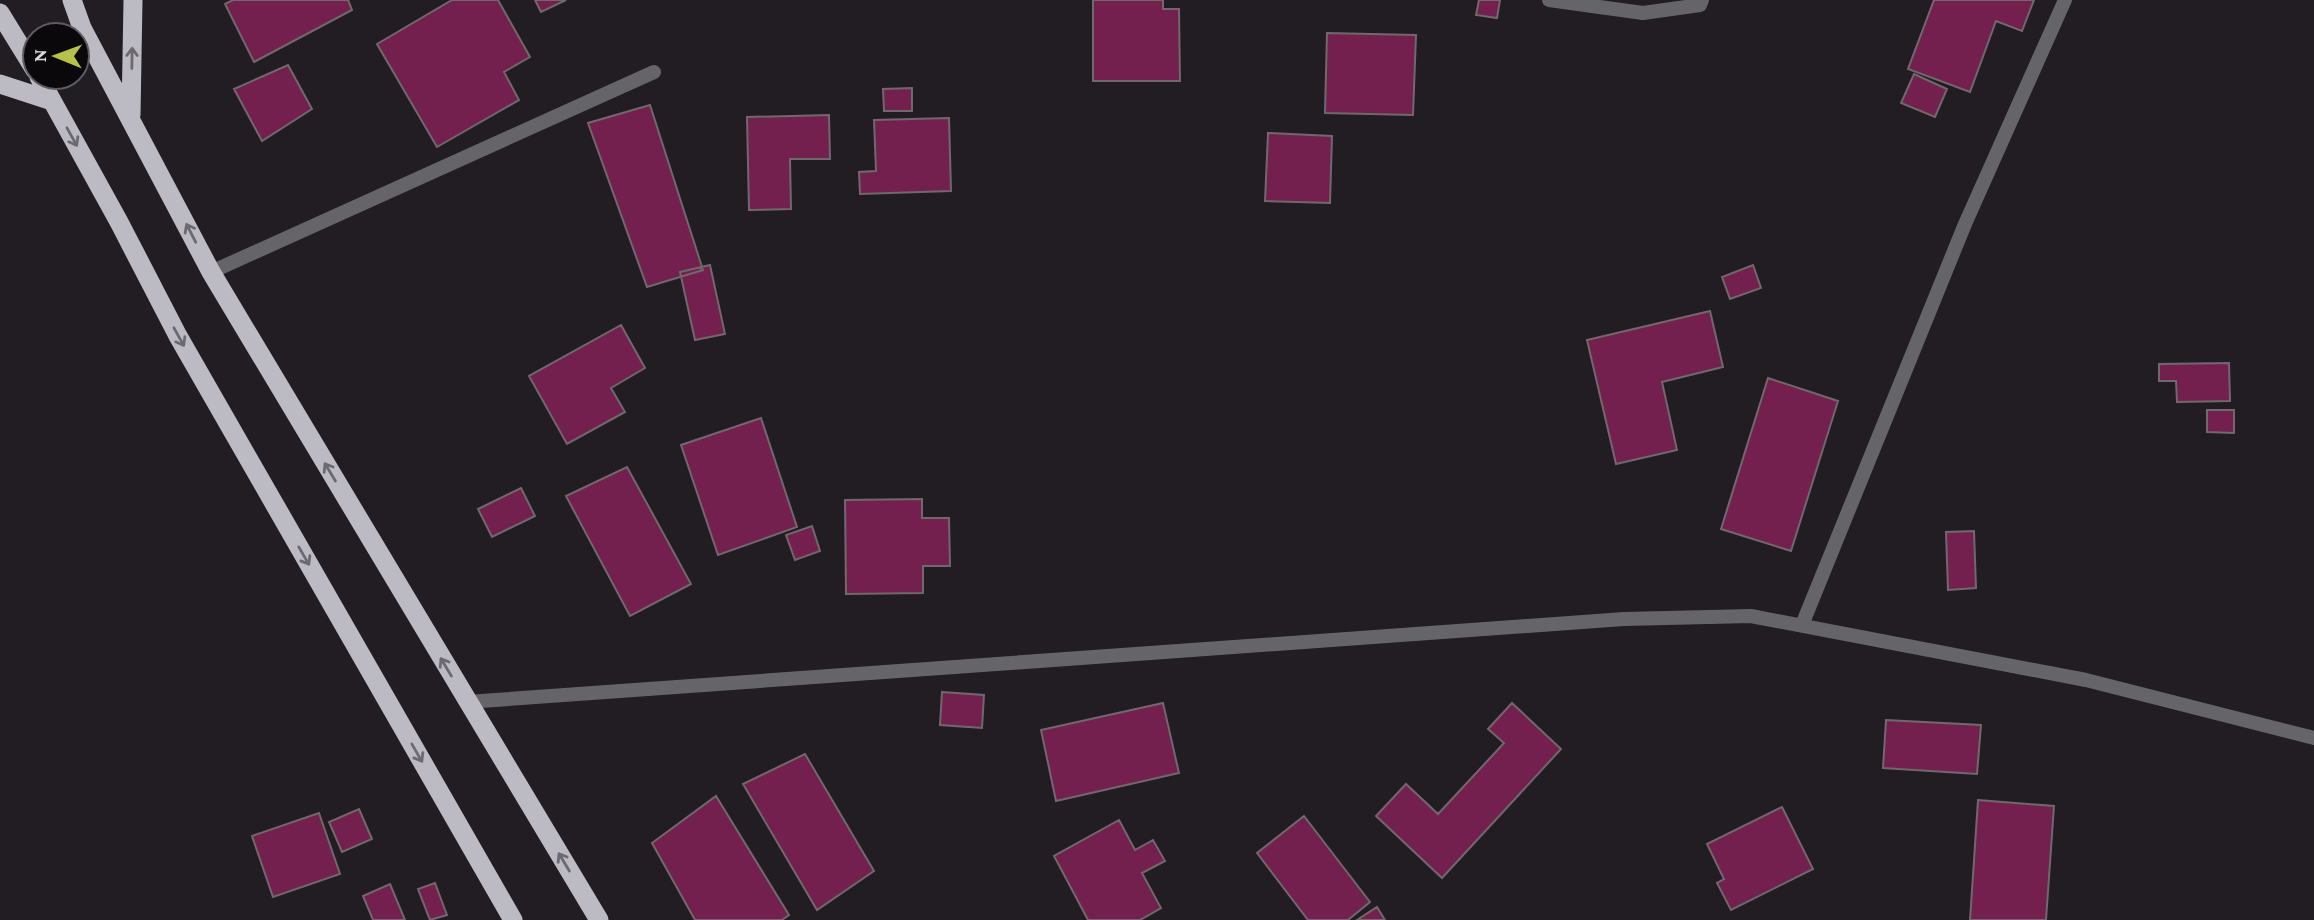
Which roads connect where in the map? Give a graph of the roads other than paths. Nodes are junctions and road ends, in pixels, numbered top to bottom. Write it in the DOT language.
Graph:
graph roads {
  1 [pos="72,0"];
  2 [pos="133,0"];
  3 [pos="1549,0"];
  4 [pos="1702,0"];
  5 [pos="2065,0"];
  6 [pos="0,13"];
  7 [pos="21,47"];
  8 [pos="654,72"];
  9 [pos="0,84"];
  10 [pos="47,91"];
  11 [pos="52,101"];
  12 [pos="131,117"];
  13 [pos="211,272"];
  14 [pos="1802,625"];
  15 [pos="467,702"];
  16 [pos="2314,738"];
  17 [pos="513,920"];
  18 [pos="600,920"];
  1 -- 12 [label="highway"];
  12 -- 2 [label="highway, one-way"];
  3 -- 4 [label="street"];
  5 -- 14 [label="street"];
  6 -- 7 [label="highway"];
  8 -- 13 [label="street"];
  9 -- 11 [label="highway"];
  10 -- 11 [label="highway"];
  11 -- 17 [label="highway, one-way"];
  13 -- 12 [label="highway, one-way"];
  15 -- 13 [label="highway, one-way"];
  14 -- 15 [label="street"];
  14 -- 16 [label="street"];
  18 -- 15 [label="highway, one-way"];
}
